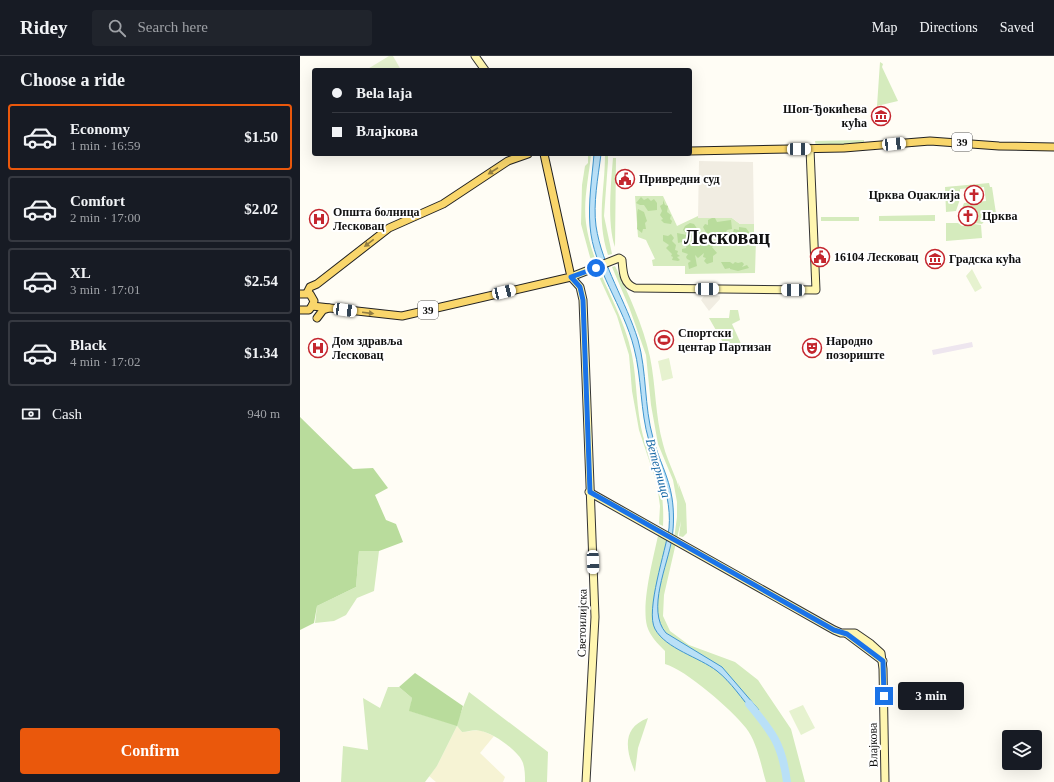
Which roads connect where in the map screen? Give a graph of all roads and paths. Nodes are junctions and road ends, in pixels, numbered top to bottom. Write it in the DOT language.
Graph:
graph roads {
  1 [pos="475,56"];
  2 [pos="484,68"];
  3 [pos="1054,146"];
  4 [pos="810,149"];
  5 [pos="692,150"];
  6 [pos="522,156"];
  7 [pos="544,156"];
  8 [pos="571,277"];
  9 [pos="304,294"];
  10 [pos="312,306"];
  11 [pos="329,308"];
  12 [pos="300,310"];
  13 [pos="317,318"];
  14 [pos="590,492"];
  15 [pos="586,782"];
  16 [pos="885,782"];
  1 -- 2 [label="street"];
  3 -- 4 [label="main road, 39"];
  4 -- 5 [label="main road, 39"];
  4 -- 8 [label="street"];
  6 -- 9 [label="main road, one-way"];
  7 -- 8 [label="main road"];
  11 -- 8 [label="main road, 39, one-way"];
  8 -- 14 [label="street, Светоилијска"];
  9 -- 10 [label="main road"];
  10 -- 11 [label="main road, 39"];
  10 -- 12 [label="main road"];
  11 -- 13 [label="main road"];
  14 -- 15 [label="street, Светоилијска"];
  14 -- 16 [label="street, Влајкова"];
}
